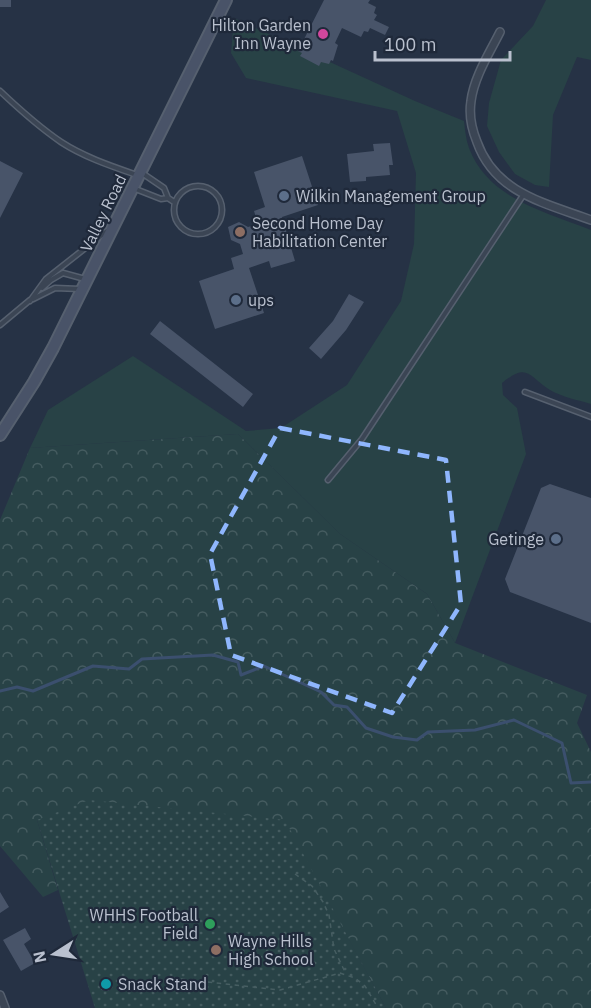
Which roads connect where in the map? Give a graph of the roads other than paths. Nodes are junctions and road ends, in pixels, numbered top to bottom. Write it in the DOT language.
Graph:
graph roads {
  1 [pos="226,0"];
  2 [pos="500,32"];
  3 [pos="0,91"];
  4 [pos="139,174"];
  5 [pos="132,188"];
  6 [pos="524,194"];
  7 [pos="168,198"];
  8 [pos="174,202"];
  9 [pos="591,219"];
  10 [pos="113,228"];
  11 [pos="83,284"];
  12 [pos="30,300"];
  13 [pos="0,325"];
  14 [pos="525,392"];
  15 [pos="591,417"];
  16 [pos="0,435"];
  17 [pos="328,480"];
  18 [pos="0,995"];
  19 [pos="4,1008"];
  1 -- 4 [label="main road, Valley Road"];
  2 -- 6 [label="street"];
  3 -- 4 [label="lane"];
  4 -- 5 [label="main road, Valley Road"];
  4 -- 7 [label="lane"];
  5 -- 7 [label="lane"];
  5 -- 10 [label="main road, Valley Road"];
  6 -- 9 [label="street"];
  6 -- 17 [label="lane"];
  7 -- 8 [label="lane"];
  8 -- 8 [label="lane"];
  10 -- 11 [label="main road, Valley Road"];
  10 -- 12 [label="lane"];
  11 -- 12 [label="lane"];
  11 -- 12 [label="lane"];
  11 -- 16 [label="main road, Valley Road"];
  12 -- 13 [label="lane"];
  14 -- 15 [label="lane"];
  18 -- 19 [label="street"];
}
